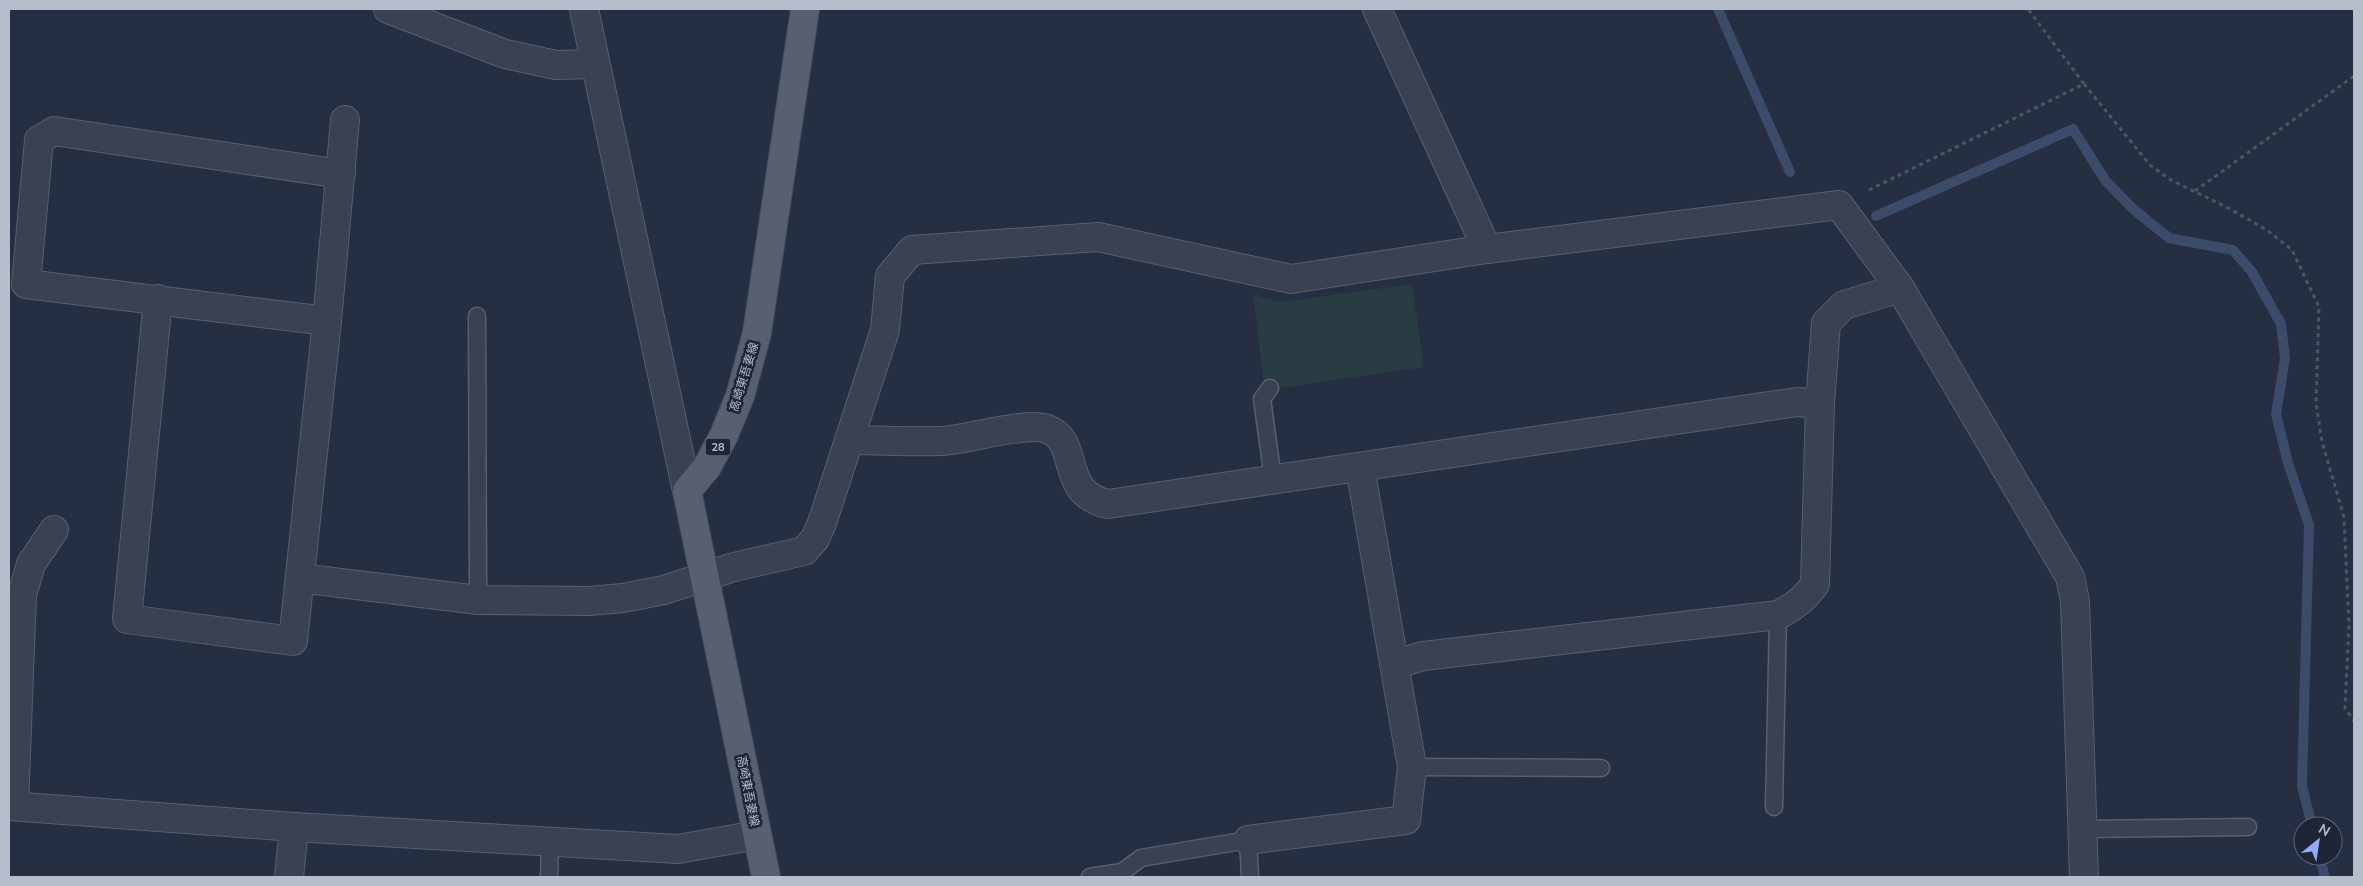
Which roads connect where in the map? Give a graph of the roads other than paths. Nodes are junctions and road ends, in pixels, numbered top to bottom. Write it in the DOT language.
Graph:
graph roads {
  1 [pos="388,9"];
  2 [pos="584,9"];
  3 [pos="805,9"];
  4 [pos="1377,9"];
  5 [pos="595,64"];
  6 [pos="345,120"];
  7 [pos="341,174"];
  8 [pos="1487,250"];
  9 [pos="1900,288"];
  10 [pos="158,299"];
  11 [pos="478,316"];
  12 [pos="327,321"];
  13 [pos="1270,388"];
  14 [pos="1820,404"];
  15 [pos="848,440"];
  16 [pos="1360,466"];
  17 [pos="1272,479"];
  18 [pos="687,491"];
  19 [pos="54,530"];
  20 [pos="705,577"];
  21 [pos="300,578"];
  22 [pos="478,600"];
  23 [pos="1778,615"];
  24 [pos="1396,664"];
  25 [pos="1412,767"];
  26 [pos="1601,768"];
  27 [pos="12,806"];
  28 [pos="1774,807"];
  29 [pos="294,827"];
  30 [pos="2248,827"];
  31 [pos="2084,829"];
  32 [pos="757,835"];
  33 [pos="1248,840"];
  34 [pos="550,843"];
  35 [pos="289,877"];
  36 [pos="549,877"];
  37 [pos="766,877"];
  38 [pos="1090,877"];
  39 [pos="1250,877"];
  40 [pos="2084,877"];
  1 -- 5 [label="street"];
  2 -- 5 [label="street"];
  3 -- 18 [label="main road, 高崎東吾妻線 / 28"];
  4 -- 8 [label="street"];
  5 -- 18 [label="street"];
  6 -- 7 [label="street"];
  7 -- 10 [label="street"];
  7 -- 12 [label="street"];
  8 -- 9 [label="street"];
  8 -- 15 [label="street"];
  9 -- 14 [label="street"];
  9 -- 31 [label="street"];
  10 -- 12 [label="street"];
  10 -- 21 [label="street"];
  11 -- 22 [label="lane"];
  12 -- 21 [label="street"];
  13 -- 17 [label="lane"];
  14 -- 16 [label="street"];
  14 -- 23 [label="street"];
  15 -- 17 [label="street"];
  15 -- 20 [label="street"];
  16 -- 17 [label="street"];
  16 -- 24 [label="street"];
  18 -- 20 [label="main road, 高崎東吾妻線"];
  19 -- 27 [label="street"];
  20 -- 22 [label="street"];
  20 -- 32 [label="main road, 高崎東吾妻線"];
  21 -- 22 [label="street"];
  23 -- 24 [label="street"];
  23 -- 28 [label="lane"];
  24 -- 25 [label="street"];
  25 -- 26 [label="lane"];
  25 -- 33 [label="street"];
  27 -- 29 [label="street"];
  29 -- 34 [label="street"];
  29 -- 35 [label="street"];
  30 -- 31 [label="lane"];
  31 -- 40 [label="street"];
  32 -- 34 [label="street"];
  32 -- 37 [label="main road, 高崎東吾妻線"];
  33 -- 38 [label="lane"];
  33 -- 39 [label="lane"];
  34 -- 36 [label="lane"];
}
